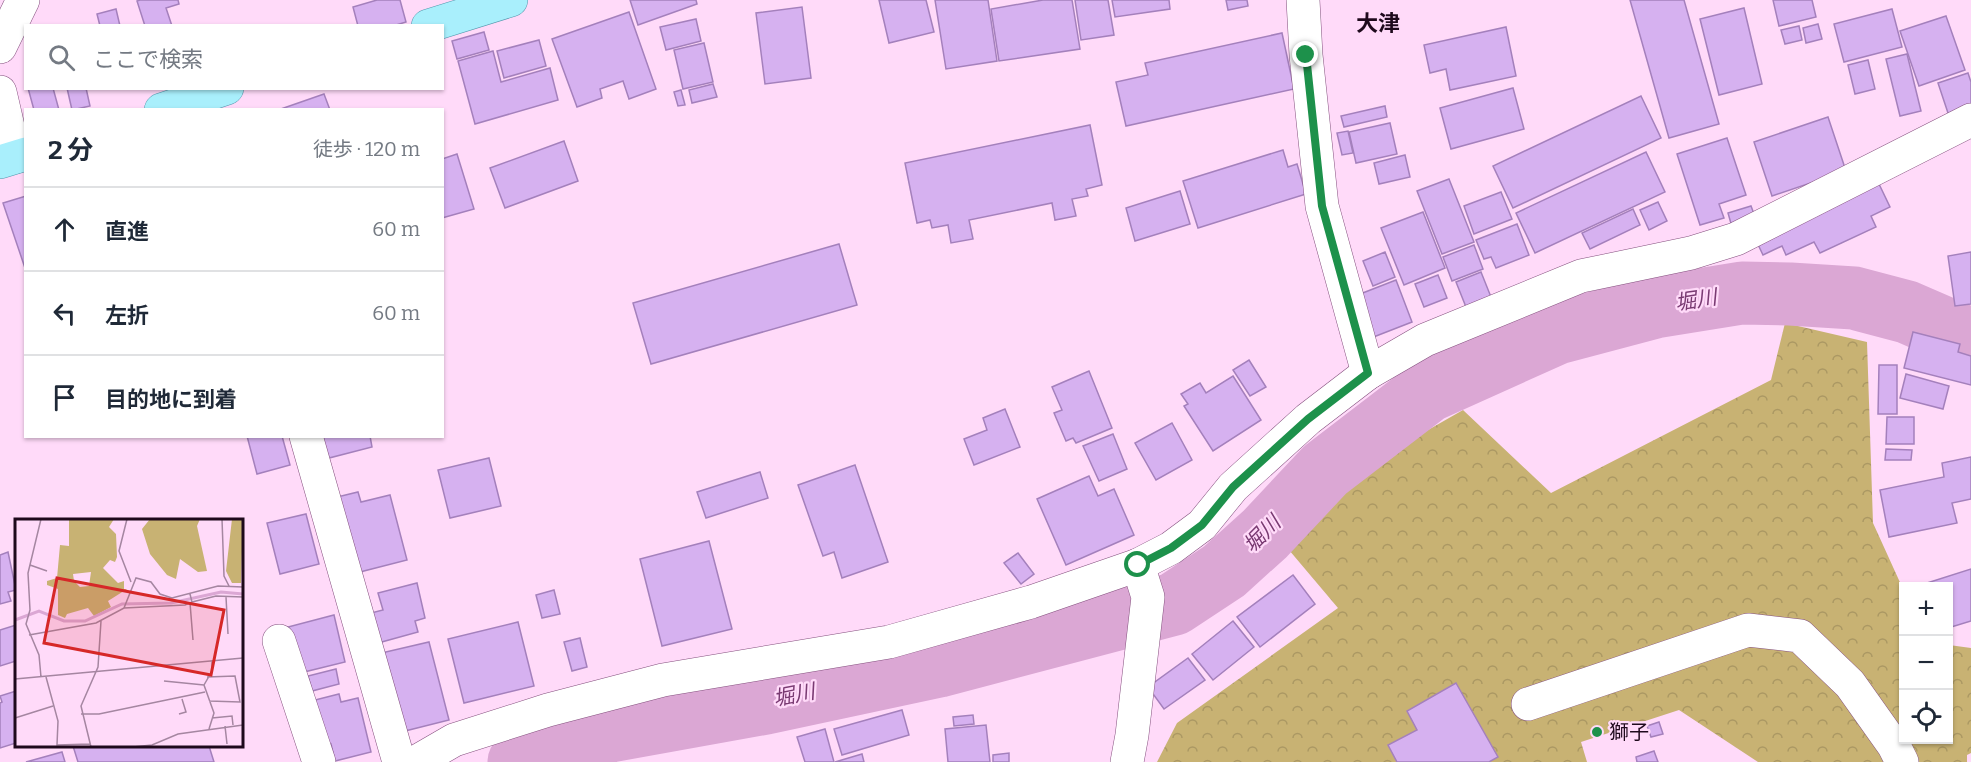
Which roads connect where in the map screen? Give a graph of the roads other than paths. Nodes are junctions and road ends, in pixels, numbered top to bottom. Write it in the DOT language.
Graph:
graph roads {
  1 [pos="23,0"];
  2 [pos="511,0"];
  3 [pos="1303,0"];
  4 [pos="434,24"];
  5 [pos="0,47"];
  6 [pos="221,90"];
  7 [pos="0,92"];
  8 [pos="167,108"];
  9 [pos="1971,120"];
  10 [pos="14,158"];
  11 [pos="1368,373"];
  12 [pos="307,438"];
  13 [pos="1138,565"];
  14 [pos="279,641"];
  15 [pos="1528,704"];
  16 [pos="319,762"];
  17 [pos="399,762"];
  18 [pos="416,762"];
  19 [pos="1127,762"];
  20 [pos="1902,762"];
  1 -- 5 [label="street"];
  2 -- 4 [label="main road"];
  3 -- 11 [label="street"];
  6 -- 8 [label="main road"];
  7 -- 10 [label="street"];
  9 -- 11 [label="street"];
  11 -- 13 [label="street"];
  12 -- 17 [label="street"];
  13 -- 18 [label="street"];
  13 -- 19 [label="street"];
  14 -- 16 [label="street"];
  15 -- 20 [label="street"];
}
